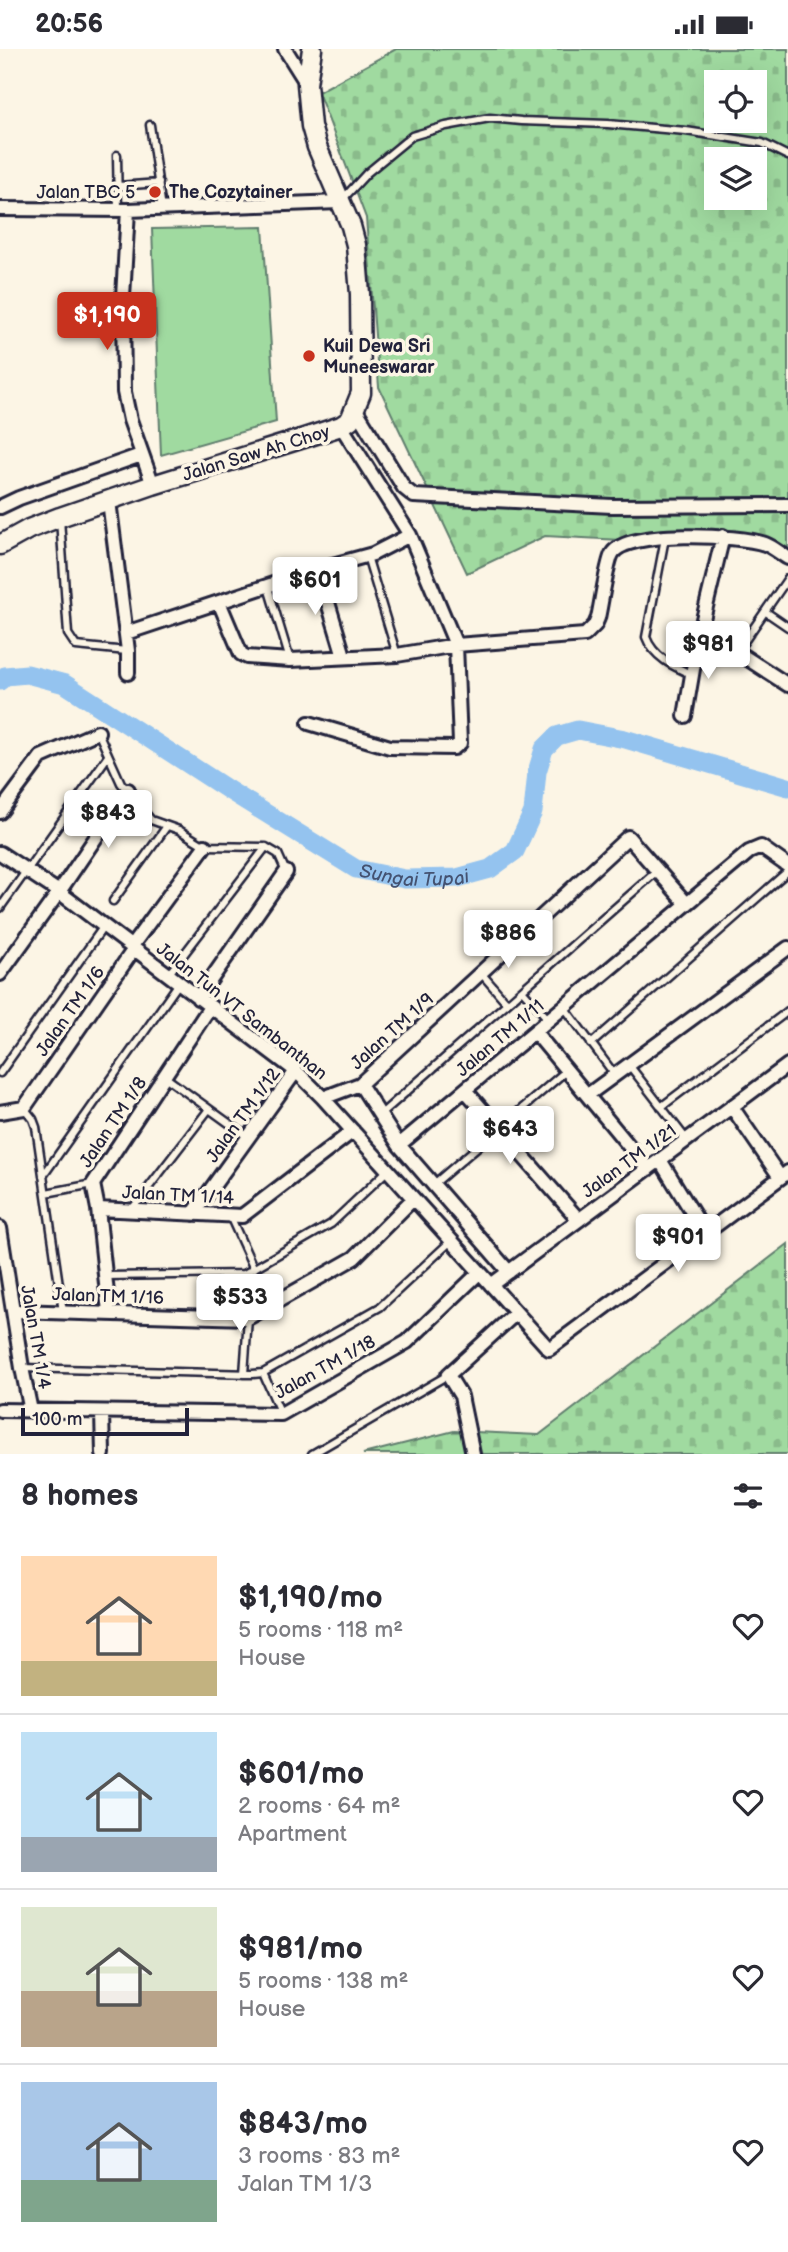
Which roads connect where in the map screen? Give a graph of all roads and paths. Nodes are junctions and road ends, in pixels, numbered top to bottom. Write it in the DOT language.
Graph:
graph roads {
  1 [pos="285,49"];
  2 [pos="312,49"];
  3 [pos="307,84"];
  4 [pos="150,125"];
  5 [pos="117,155"];
  6 [pos="788,156"];
  7 [pos="159,183"];
  8 [pos="118,186"];
  9 [pos="340,202"];
  10 [pos="0,209"];
  11 [pos="162,209"];
  12 [pos="123,210"];
  13 [pos="356,410"];
  14 [pos="341,426"];
  15 [pos="141,455"];
  16 [pos="153,485"];
  17 [pos="109,501"];
  18 [pos="788,505"];
  19 [pos="0,507"];
  20 [pos="60,517"];
  21 [pos="410,535"];
  22 [pos="723,536"];
  23 [pos="665,537"];
  24 [pos="0,545"];
  25 [pos="367,556"];
  26 [pos="788,558"];
  27 [pos="318,569"];
  28 [pos="788,578"];
  29 [pos="268,587"];
  30 [pos="219,602"];
  31 [pos="766,613"];
  32 [pos="788,627"];
  33 [pos="126,633"];
  34 [pos="698,640"];
  35 [pos="456,645"];
  36 [pos="128,651"];
  37 [pos="737,652"];
  38 [pos="397,655"];
  39 [pos="344,656"];
  40 [pos="290,660"];
  41 [pos="128,673"];
  42 [pos="693,675"];
  43 [pos="788,685"];
  44 [pos="685,716"];
  45 [pos="309,723"];
  46 [pos="98,733"];
  47 [pos="108,756"];
  48 [pos="128,790"];
  49 [pos="0,812"];
  50 [pos="167,825"];
  51 [pos="205,846"];
  52 [pos="265,847"];
  53 [pos="0,853"];
  54 [pos="788,869"];
  55 [pos="657,870"];
  56 [pos="27,871"];
  57 [pos="286,872"];
  58 [pos="59,892"];
  59 [pos="113,901"];
  60 [pos="686,903"];
  61 [pos="0,908"];
  62 [pos="104,926"];
  63 [pos="133,948"];
  64 [pos="788,948"];
  65 [pos="481,973"];
  66 [pos="0,974"];
  67 [pos="174,979"];
  68 [pos="522,990"];
  69 [pos="198,998"];
  70 [pos="507,1003"];
  71 [pos="210,1007"];
  72 [pos="564,1007"];
  73 [pos="788,1011"];
  74 [pos="549,1020"];
  75 [pos="535,1032"];
  76 [pos="591,1044"];
  77 [pos="629,1065"];
  78 [pos="788,1065"];
  79 [pos="567,1070"];
  80 [pos="296,1071"];
  81 [pos="0,1073"];
  82 [pos="615,1076"];
  83 [pos="164,1077"];
  84 [pos="360,1084"];
  85 [pos="465,1090"];
  86 [pos="589,1094"];
  87 [pos="323,1098"];
  88 [pos="661,1107"];
  89 [pos="732,1107"];
  90 [pos="24,1108"];
  91 [pos="209,1109"];
  92 [pos="0,1112"];
  93 [pos="380,1115"];
  94 [pos="498,1127"];
  95 [pos="353,1131"];
  96 [pos="248,1137"];
  97 [pos="687,1140"];
  98 [pos="399,1145"];
  99 [pos="660,1160"];
  100 [pos="648,1169"];
  101 [pos="388,1170"];
  102 [pos="784,1174"];
  103 [pos="43,1176"];
  104 [pos="93,1184"];
  105 [pos="434,1184"];
  106 [pos="46,1193"];
  107 [pos="413,1199"];
  108 [pos="98,1209"];
  109 [pos="131,1210"];
  110 [pos="193,1214"];
  111 [pos="230,1215"];
  112 [pos="579,1220"];
  113 [pos="0,1229"];
  114 [pos="705,1233"];
  115 [pos="451,1241"];
  116 [pos="254,1269"];
  117 [pos="509,1272"];
  118 [pos="479,1273"];
  119 [pos="239,1274"];
  120 [pos="105,1276"];
  121 [pos="491,1285"];
  122 [pos="14,1311"];
  123 [pos="64,1311"];
  124 [pos="109,1312"];
  125 [pos="516,1313"];
  126 [pos="243,1318"];
  127 [pos="22,1368"];
  128 [pos="263,1373"];
  129 [pos="244,1374"];
  130 [pos="449,1375"];
  131 [pos="0,1411"];
  132 [pos="32,1411"];
  133 [pos="103,1412"];
  134 [pos="281,1414"];
  135 [pos="103,1454"];
  136 [pos="312,1454"];
  137 [pos="473,1454"];
  1 -- 3 [label="street"];
  2 -- 3 [label="street"];
  3 -- 9 [label="street"];
  4 -- 7 [label="lane"];
  5 -- 8 [label="lane"];
  6 -- 9 [label="lane"];
  7 -- 8 [label="lane"];
  7 -- 11 [label="lane"];
  8 -- 12 [label="lane"];
  9 -- 11 [label="street, Jalan TBC 5"];
  9 -- 13 [label="street"];
  10 -- 12 [label="street, Jalan TBC 5"];
  11 -- 12 [label="street, Jalan TBC 5"];
  12 -- 15 [label="street"];
  13 -- 14 [label="street, Jalan Saw Ah Choy"];
  13 -- 18 [label="street"];
  14 -- 16 [label="street, Jalan Saw Ah Choy"];
  14 -- 21 [label="street"];
  15 -- 16 [label="street"];
  15 -- 19 [label="street"];
  16 -- 17 [label="street, Jalan Saw Ah Choy"];
  17 -- 20 [label="street, Jalan Saw Ah Choy"];
  17 -- 33 [label="street"];
  20 -- 24 [label="street, Jalan Saw Ah Choy"];
  20 -- 36 [label="lane"];
  21 -- 25 [label="street"];
  21 -- 35 [label="street"];
  22 -- 23 [label="street"];
  22 -- 26 [label="street"];
  22 -- 34 [label="street"];
  23 -- 35 [label="street"];
  23 -- 42 [label="lane"];
  25 -- 27 [label="street"];
  25 -- 38 [label="lane"];
  27 -- 29 [label="street"];
  27 -- 39 [label="street"];
  28 -- 31 [label="lane"];
  29 -- 30 [label="street"];
  29 -- 40 [label="lane"];
  30 -- 33 [label="street"];
  30 -- 40 [label="street"];
  31 -- 32 [label="lane"];
  31 -- 37 [label="lane"];
  33 -- 36 [label="street"];
  34 -- 37 [label="street"];
  34 -- 42 [label="street"];
  35 -- 38 [label="street"];
  35 -- 45 [label="street"];
  36 -- 41 [label="street"];
  37 -- 43 [label="street"];
  38 -- 39 [label="street"];
  39 -- 40 [label="street"];
  42 -- 44 [label="street"];
  46 -- 47 [label="lane"];
  46 -- 49 [label="street"];
  47 -- 48 [label="lane"];
  47 -- 56 [label="lane"];
  48 -- 50 [label="lane"];
  48 -- 58 [label="street"];
  50 -- 51 [label="lane"];
  50 -- 59 [label="lane"];
  51 -- 52 [label="lane"];
  51 -- 63 [label="street, Jalan TM 1/6"];
  52 -- 57 [label="lane"];
  52 -- 67 [label="lane"];
  53 -- 56 [label="street, Jalan Tun VT Sambanthan"];
  54 -- 60 [label="street, Jalan TM 1/11"];
  54 -- 76 [label="lane"];
  55 -- 60 [label="street, Jalan TM 1/9"];
  55 -- 65 [label="street, Jalan TM 1/9"];
  55 -- 68 [label="lane"];
  56 -- 58 [label="street, Jalan Tun VT Sambanthan"];
  56 -- 61 [label="lane"];
  57 -- 69 [label="street"];
  58 -- 62 [label="street, Jalan Tun VT Sambanthan"];
  58 -- 66 [label="street"];
  60 -- 72 [label="street, Jalan TM 1/11"];
  62 -- 63 [label="street, Jalan Tun VT Sambanthan"];
  62 -- 81 [label="lane"];
  63 -- 67 [label="street, Jalan Tun VT Sambanthan"];
  63 -- 90 [label="street, Jalan TM 1/6"];
  64 -- 77 [label="street"];
  65 -- 70 [label="lane"];
  65 -- 84 [label="street, Jalan TM 1/9"];
  67 -- 69 [label="street, Jalan Tun VT Sambanthan"];
  67 -- 103 [label="lane"];
  68 -- 70 [label="lane"];
  68 -- 74 [label="lane"];
  69 -- 71 [label="street, Jalan Tun VT Sambanthan"];
  70 -- 93 [label="lane"];
  71 -- 80 [label="street, Jalan Tun VT Sambanthan"];
  71 -- 83 [label="street, Jalan TM 1/8"];
  72 -- 74 [label="street, Jalan TM 1/11"];
  72 -- 76 [label="lane"];
  73 -- 88 [label="lane"];
  74 -- 75 [label="street, Jalan TM 1/11"];
  75 -- 79 [label="street"];
  75 -- 85 [label="street, Jalan TM 1/11"];
  76 -- 82 [label="lane"];
  77 -- 82 [label="street"];
  77 -- 88 [label="lane"];
  78 -- 89 [label="street, Jalan TM 1/21"];
  79 -- 86 [label="street"];
  79 -- 94 [label="lane"];
  80 -- 87 [label="street, Jalan Tun VT Sambanthan"];
  80 -- 96 [label="street, Jalan TM 1/12"];
  82 -- 86 [label="street"];
  83 -- 91 [label="lane"];
  83 -- 104 [label="street, Jalan TM 1/8"];
  84 -- 87 [label="street, Jalan TM 1/9"];
  84 -- 93 [label="street"];
  85 -- 94 [label="street"];
  85 -- 98 [label="street, Jalan TM 1/11"];
  86 -- 100 [label="street"];
  87 -- 95 [label="street, Jalan Tun VT Sambanthan"];
  88 -- 97 [label="lane"];
  89 -- 97 [label="street, Jalan TM 1/21"];
  89 -- 102 [label="street"];
  90 -- 92 [label="street"];
  90 -- 103 [label="lane"];
  91 -- 96 [label="lane"];
  91 -- 109 [label="lane"];
  93 -- 98 [label="street"];
  94 -- 105 [label="lane"];
  94 -- 112 [label="street"];
  95 -- 101 [label="street, Jalan Tun VT Sambanthan"];
  95 -- 111 [label="street, Jalan TM 1/14"];
  96 -- 110 [label="street, Jalan TM 1/12"];
  97 -- 99 [label="street, Jalan TM 1/21"];
  98 -- 105 [label="street"];
  99 -- 100 [label="street, Jalan TM 1/21"];
  99 -- 114 [label="street"];
  100 -- 112 [label="street, Jalan TM 1/21"];
  101 -- 107 [label="street, Jalan Tun VT Sambanthan"];
  101 -- 116 [label="lane"];
  102 -- 114 [label="street"];
  103 -- 106 [label="lane"];
  104 -- 106 [label="lane"];
  104 -- 108 [label="street, Jalan TM 1/8"];
  105 -- 117 [label="street"];
  106 -- 123 [label="lane"];
  107 -- 115 [label="street, Jalan Tun VT Sambanthan"];
  107 -- 126 [label="street"];
  108 -- 109 [label="street, Jalan TM 1/14"];
  108 -- 120 [label="street, Jalan TM 1/8"];
  109 -- 110 [label="street, Jalan TM 1/14"];
  110 -- 111 [label="street, Jalan TM 1/14"];
  111 -- 116 [label="lane"];
  112 -- 117 [label="street, Jalan TM 1/21"];
  113 -- 122 [label="street, Jalan TM 1/4"];
  114 -- 125 [label="street, Jalan Tun VT Sambanthan"];
  115 -- 118 [label="street, Jalan Tun VT Sambanthan"];
  115 -- 128 [label="lane"];
  116 -- 119 [label="lane"];
  117 -- 121 [label="street, Jalan TM 1/21"];
  118 -- 121 [label="street, Jalan Tun VT Sambanthan"];
  118 -- 134 [label="street, Jalan TM 1/18"];
  119 -- 120 [label="lane"];
  119 -- 126 [label="lane"];
  120 -- 124 [label="street, Jalan TM 1/8"];
  121 -- 125 [label="street, Jalan Tun VT Sambanthan"];
  122 -- 123 [label="street, Jalan TM 1/16"];
  122 -- 127 [label="street, Jalan TM 1/4"];
  123 -- 124 [label="street, Jalan TM 1/16"];
  124 -- 126 [label="street, Jalan TM 1/16"];
  125 -- 130 [label="street"];
  126 -- 129 [label="lane"];
  127 -- 129 [label="lane"];
  127 -- 132 [label="street, Jalan TM 1/4"];
  128 -- 129 [label="lane"];
  128 -- 134 [label="lane"];
  130 -- 136 [label="lane"];
  130 -- 137 [label="street"];
  131 -- 132 [label="street, Jalan TM 1/18"];
  132 -- 133 [label="street, Jalan TM 1/18"];
  133 -- 134 [label="street, Jalan TM 1/18"];
  133 -- 135 [label="street"];
}
